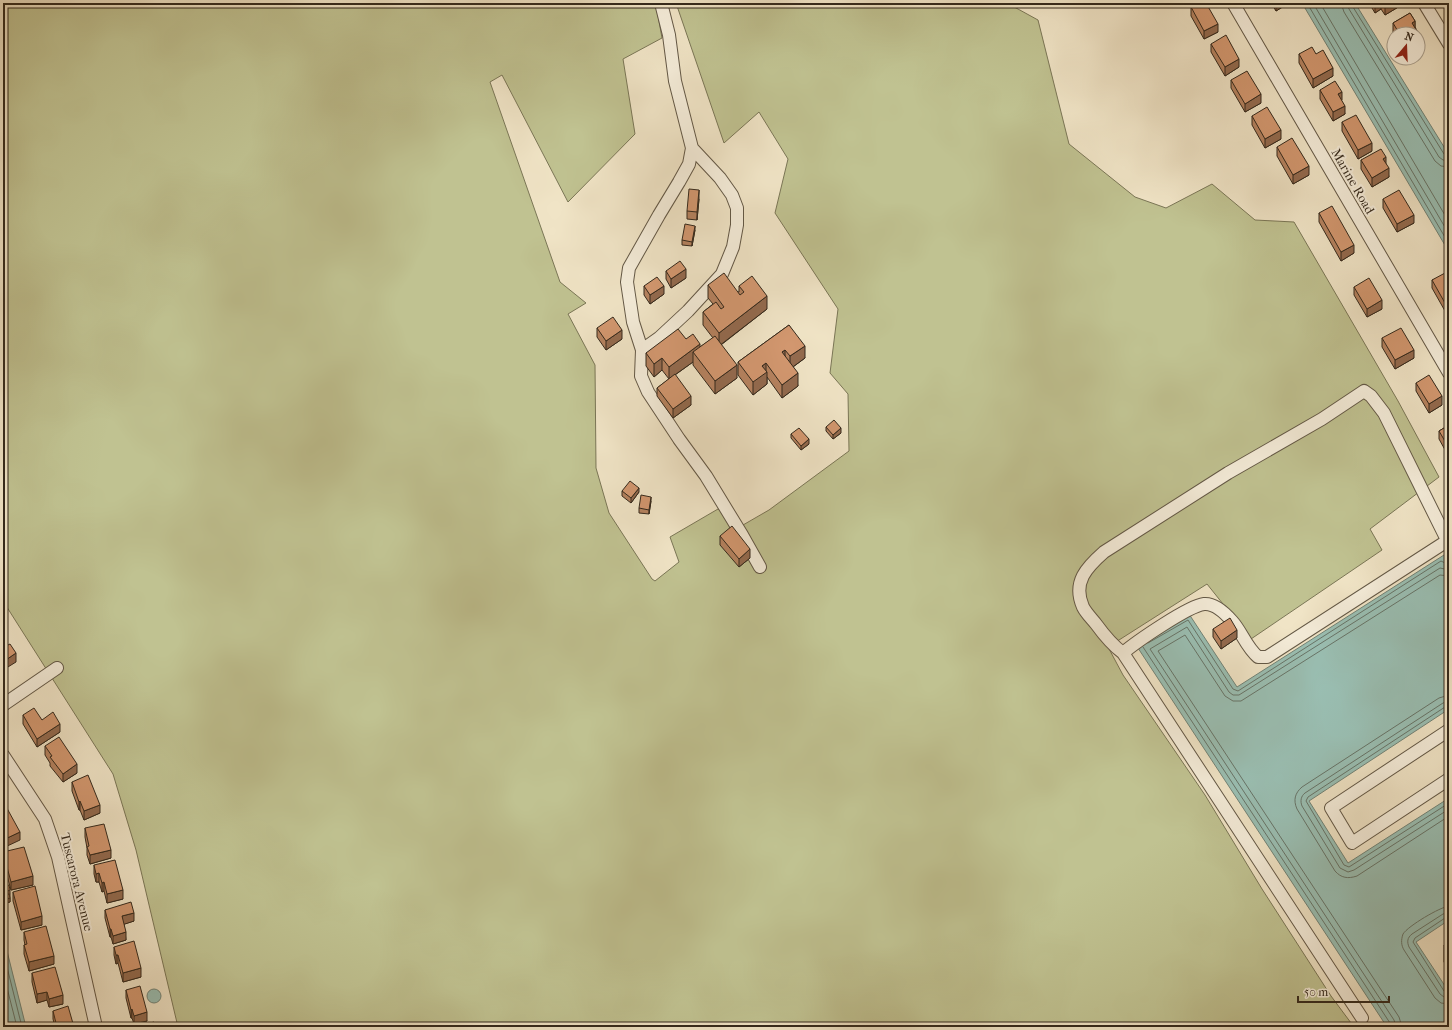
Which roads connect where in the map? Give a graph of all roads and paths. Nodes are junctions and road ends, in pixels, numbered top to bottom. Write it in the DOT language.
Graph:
graph roads {
  1 [pos="661,3"];
  2 [pos="1234,3"];
  3 [pos="1424,3"];
  4 [pos="1449,44"];
  5 [pos="692,148"];
  6 [pos="642,350"];
  7 [pos="1449,373"];
  8 [pos="1448,543"];
  9 [pos="760,567"];
  10 [pos="1123,653"];
  11 [pos="57,668"];
  12 [pos="3,705"];
  13 [pos="1449,730"];
  14 [pos="3,755"];
  15 [pos="1449,779"];
  16 [pos="1362,1018"];
  17 [pos="96,1027"];
  1 -- 5 [label="street"];
  2 -- 7 [label="street, Marine Road"];
  3 -- 4 [label="street"];
  5 -- 6 [label="street"];
  5 -- 6 [label="street"];
  6 -- 9 [label="street"];
  8 -- 10 [label="street"];
  8 -- 10 [label="street"];
  10 -- 16 [label="street"];
  11 -- 12 [label="street"];
  13 -- 15 [label="street"];
  14 -- 17 [label="street, Tuscarora Avenue"];
}
